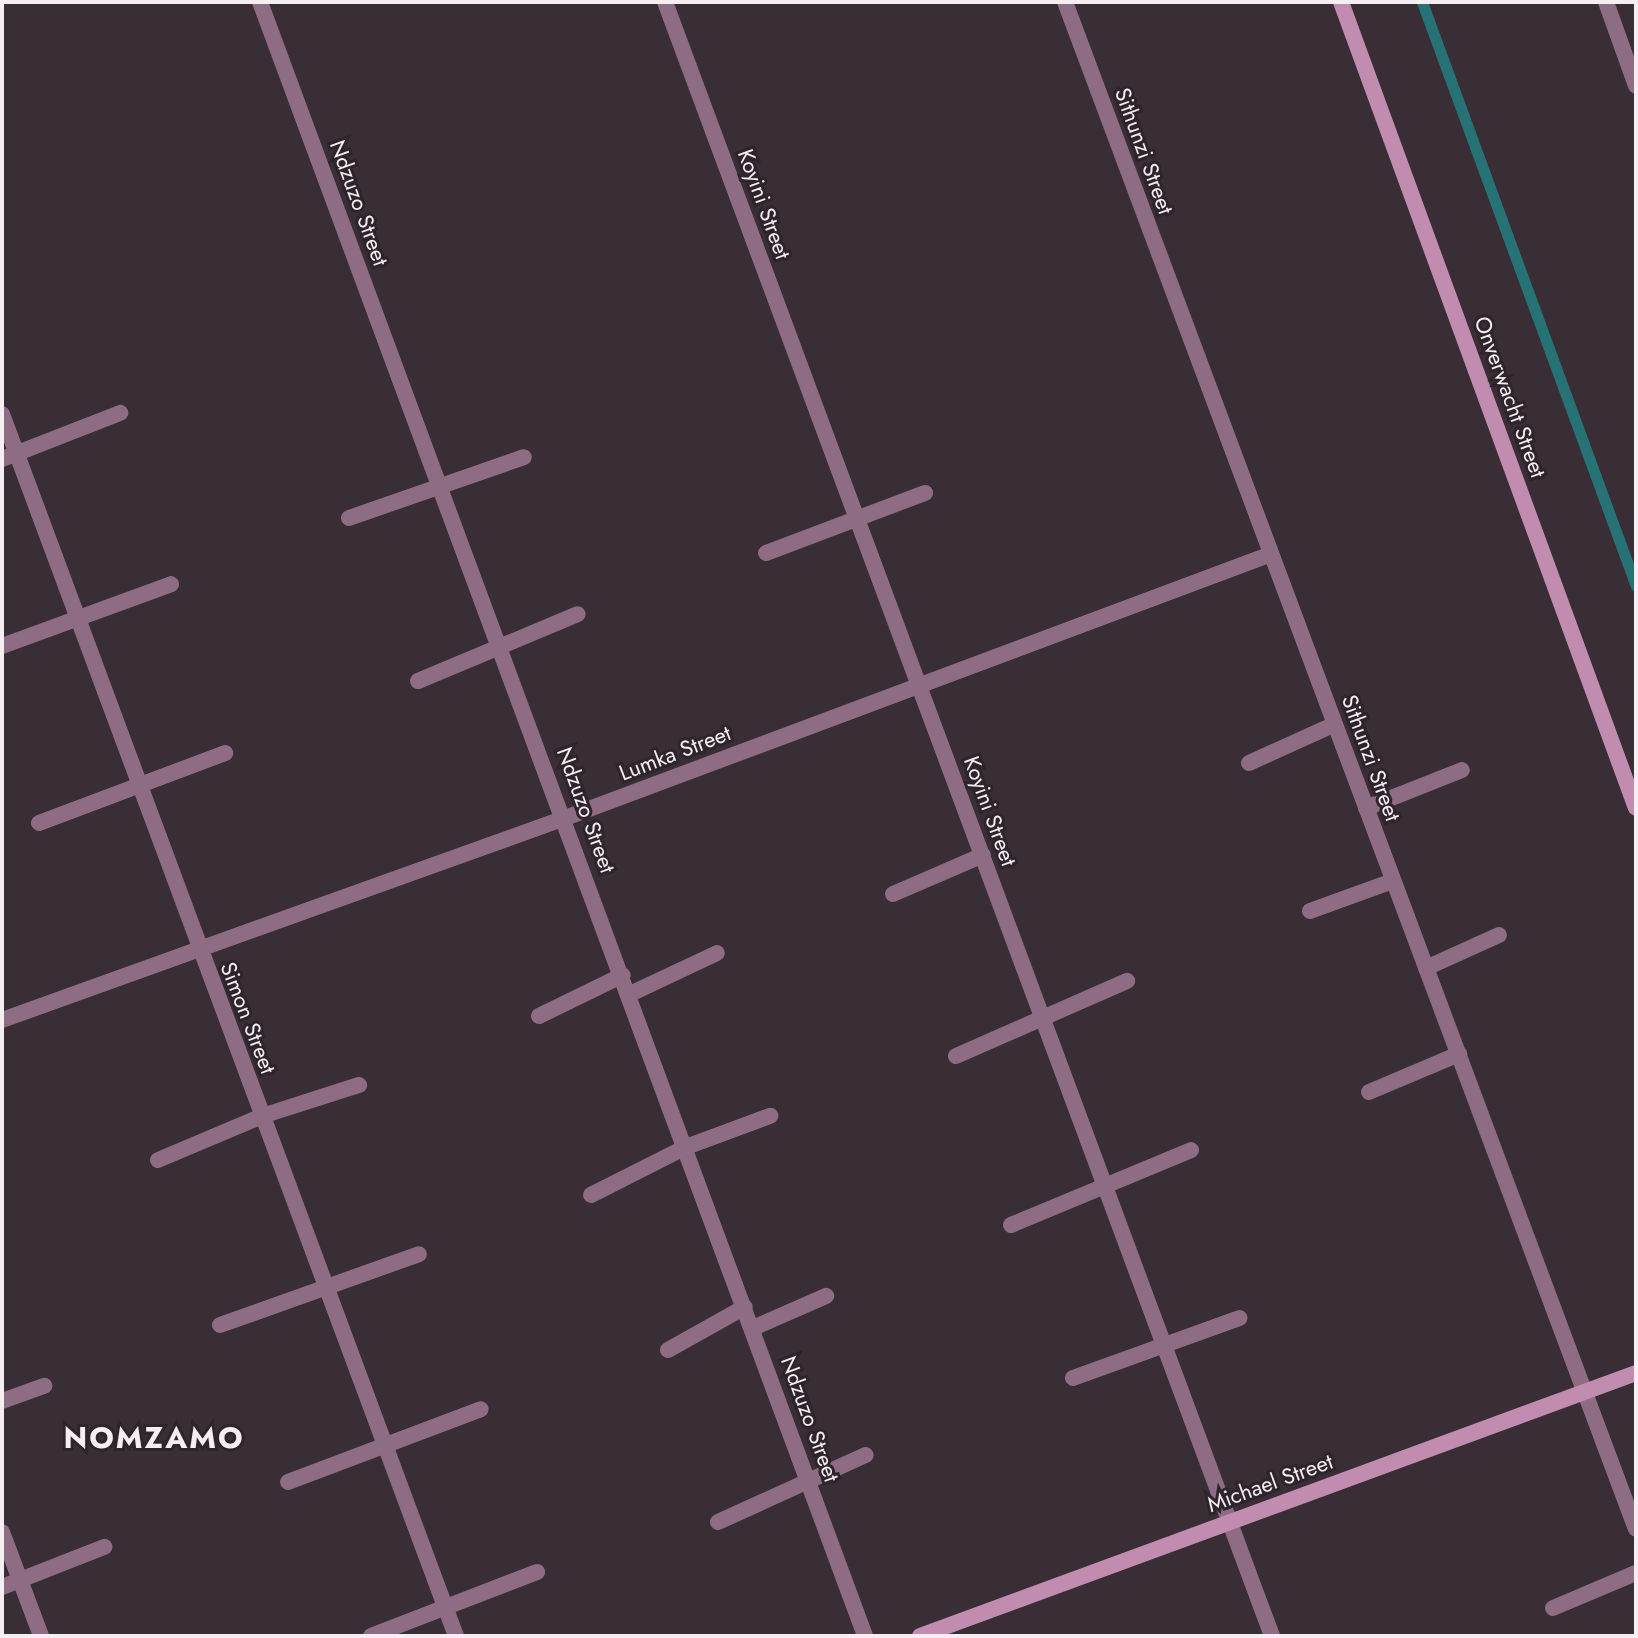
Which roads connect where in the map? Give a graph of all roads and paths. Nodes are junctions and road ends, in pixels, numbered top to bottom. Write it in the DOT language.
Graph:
graph roads {
  1 [pos="260,2"];
  2 [pos="665,2"];
  3 [pos="1065,2"];
  4 [pos="1341,2"];
  5 [pos="1606,2"];
  6 [pos="1636,86"];
  7 [pos="120,413"];
  8 [pos="2,414"];
  9 [pos="9,456"];
  10 [pos="524,457"];
  11 [pos="441,488"];
  12 [pos="925,493"];
  13 [pos="857,517"];
  14 [pos="349,518"];
  15 [pos="766,553"];
  16 [pos="1271,554"];
  17 [pos="171,584"];
  18 [pos="578,614"];
  19 [pos="76,615"];
  20 [pos="2,646"];
  21 [pos="501,648"];
  22 [pos="418,681"];
  23 [pos="919,684"];
  24 [pos="1335,724"];
  25 [pos="225,753"];
  26 [pos="1249,763"];
  27 [pos="1462,770"];
  28 [pos="138,784"];
  29 [pos="1366,808"];
  30 [pos="1636,808"];
  31 [pos="565,818"];
  32 [pos="39,823"];
  33 [pos="983,855"];
  34 [pos="1393,881"];
  35 [pos="893,894"];
  36 [pos="1310,911"];
  37 [pos="1499,935"];
  38 [pos="198,947"];
  39 [pos="717,953"];
  40 [pos="1426,968"];
  41 [pos="623,975"];
  42 [pos="1127,981"];
  43 [pos="630,994"];
  44 [pos="1042,1015"];
  45 [pos="539,1016"];
  46 [pos="2,1020"];
  47 [pos="1459,1054"];
  48 [pos="956,1056"];
  49 [pos="359,1085"];
  50 [pos="1369,1092"];
  51 [pos="262,1116"];
  52 [pos="770,1116"];
  53 [pos="686,1147"];
  54 [pos="1191,1150"];
  55 [pos="158,1160"];
  56 [pos="1107,1189"];
  57 [pos="591,1195"];
  58 [pos="1011,1225"];
  59 [pos="419,1254"];
  60 [pos="326,1289"];
  61 [pos="826,1296"];
  62 [pos="745,1307"];
  63 [pos="1240,1318"];
  64 [pos="220,1325"];
  65 [pos="753,1328"];
  66 [pos="1162,1343"];
  67 [pos="668,1350"];
  68 [pos="1636,1373"];
  69 [pos="1073,1378"];
  70 [pos="44,1386"];
  71 [pos="1585,1392"];
  72 [pos="2,1401"];
  73 [pos="481,1409"];
  74 [pos="384,1446"];
  75 [pos="866,1455"];
  76 [pos="288,1482"];
  77 [pos="810,1483"];
  78 [pos="1230,1521"];
  79 [pos="718,1522"];
  80 [pos="1636,1529"];
  81 [pos="2,1532"];
  82 [pos="104,1547"];
  83 [pos="537,1572"];
  84 [pos="1636,1573"];
  85 [pos="19,1578"];
  86 [pos="2,1587"];
  87 [pos="444,1605"];
  88 [pos="1553,1608"];
  89 [pos="41,1636"];
  90 [pos="371,1636"];
  91 [pos="456,1636"];
  92 [pos="865,1636"];
  93 [pos="920,1636"];
  94 [pos="1272,1636"];
  1 -- 11 [label="street, Ndzuzo Street"];
  2 -- 13 [label="street, Koyini Street"];
  3 -- 16 [label="street, Sithunzi Street"];
  4 -- 30 [label="street, Onverwacht Street"];
  5 -- 6 [label="street"];
  7 -- 9 [label="street"];
  8 -- 9 [label="street, Simon Street"];
  9 -- 19 [label="street, Simon Street"];
  10 -- 11 [label="street"];
  11 -- 14 [label="street"];
  11 -- 21 [label="street, Ndzuzo Street"];
  12 -- 13 [label="street"];
  13 -- 15 [label="street"];
  13 -- 23 [label="street, Koyini Street"];
  16 -- 23 [label="street, Lumka Street"];
  16 -- 24 [label="street, Sithunzi Street"];
  17 -- 19 [label="street"];
  18 -- 21 [label="street"];
  19 -- 20 [label="street"];
  19 -- 28 [label="street, Simon Street"];
  21 -- 22 [label="street"];
  21 -- 31 [label="street, Ndzuzo Street"];
  23 -- 31 [label="street, Lumka Street"];
  23 -- 33 [label="street, Koyini Street"];
  24 -- 26 [label="street"];
  24 -- 29 [label="street, Sithunzi Street"];
  25 -- 28 [label="street"];
  27 -- 29 [label="street"];
  28 -- 32 [label="street"];
  28 -- 38 [label="street, Simon Street"];
  29 -- 34 [label="street, Sithunzi Street"];
  31 -- 38 [label="street, Lumka Street"];
  31 -- 41 [label="street, Ndzuzo Street"];
  33 -- 35 [label="street"];
  33 -- 44 [label="street, Koyini Street"];
  34 -- 36 [label="street"];
  34 -- 40 [label="street, Sithunzi Street"];
  37 -- 40 [label="street"];
  38 -- 46 [label="street, Lumka Street"];
  38 -- 51 [label="street, Simon Street"];
  39 -- 43 [label="street"];
  40 -- 47 [label="street, Sithunzi Street"];
  41 -- 43 [label="street, Ndzuzo Street"];
  41 -- 45 [label="street"];
  42 -- 44 [label="street"];
  43 -- 53 [label="street, Ndzuzo Street"];
  44 -- 48 [label="street"];
  44 -- 56 [label="street, Koyini Street"];
  47 -- 50 [label="street"];
  47 -- 71 [label="street, Sithunzi Street"];
  49 -- 51 [label="street"];
  51 -- 55 [label="street"];
  51 -- 60 [label="street, Simon Street"];
  52 -- 53 [label="street"];
  53 -- 57 [label="street"];
  53 -- 62 [label="street, Ndzuzo Street"];
  54 -- 56 [label="street"];
  56 -- 58 [label="street"];
  56 -- 66 [label="street, Koyini Street"];
  59 -- 60 [label="street"];
  60 -- 64 [label="street"];
  60 -- 74 [label="street, Simon Street"];
  61 -- 65 [label="street"];
  62 -- 65 [label="street, Ndzuzo Street"];
  62 -- 67 [label="street"];
  63 -- 66 [label="street"];
  65 -- 77 [label="street, Ndzuzo Street"];
  66 -- 69 [label="street"];
  66 -- 78 [label="street, Koyini Street"];
  68 -- 71 [label="street, Michael Street"];
  70 -- 72 [label="street"];
  71 -- 78 [label="street, Michael Street"];
  71 -- 80 [label="street, Sithunzi Street"];
  73 -- 74 [label="street"];
  74 -- 76 [label="street"];
  74 -- 87 [label="street, Simon Street"];
  75 -- 77 [label="street"];
  77 -- 79 [label="street"];
  77 -- 92 [label="street, Ndzuzo Street"];
  78 -- 93 [label="street, Michael Street"];
  78 -- 94 [label="street, Koyini Street"];
  81 -- 85 [label="street"];
  82 -- 85 [label="street"];
  83 -- 87 [label="street"];
  84 -- 88 [label="street"];
  85 -- 86 [label="street"];
  85 -- 89 [label="street"];
  87 -- 90 [label="street"];
  87 -- 91 [label="street, Simon Street"];
}
